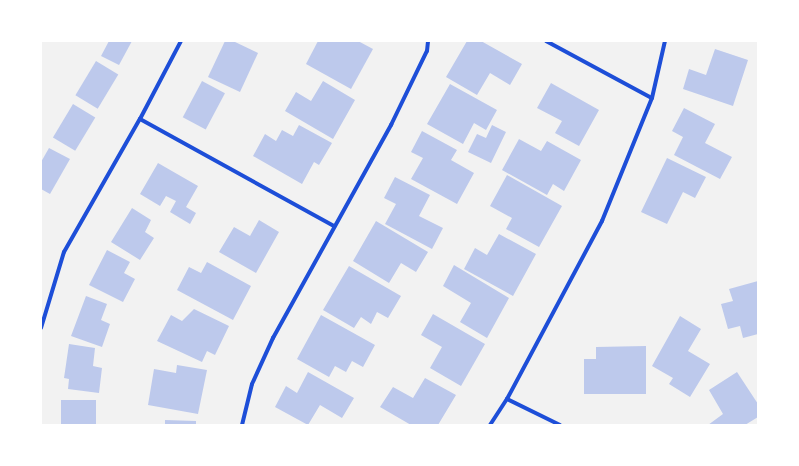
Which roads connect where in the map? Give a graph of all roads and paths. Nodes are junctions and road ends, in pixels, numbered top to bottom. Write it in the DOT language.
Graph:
graph roads {
  1 [pos="181,41"];
  2 [pos="428,41"];
  3 [pos="546,41"];
  4 [pos="666,41"];
  5 [pos="652,98"];
  6 [pos="140,119"];
  7 [pos="334,226"];
  8 [pos="41,328"];
  9 [pos="507,399"];
  10 [pos="242,425"];
  11 [pos="490,425"];
  12 [pos="560,425"];
  1 -- 6 [label="street"];
  2 -- 7 [label="street"];
  3 -- 5 [label="street"];
  4 -- 5 [label="street"];
  5 -- 9 [label="street"];
  6 -- 7 [label="street"];
  6 -- 8 [label="street"];
  7 -- 10 [label="street"];
  9 -- 11 [label="street"];
  9 -- 12 [label="street"];
}
